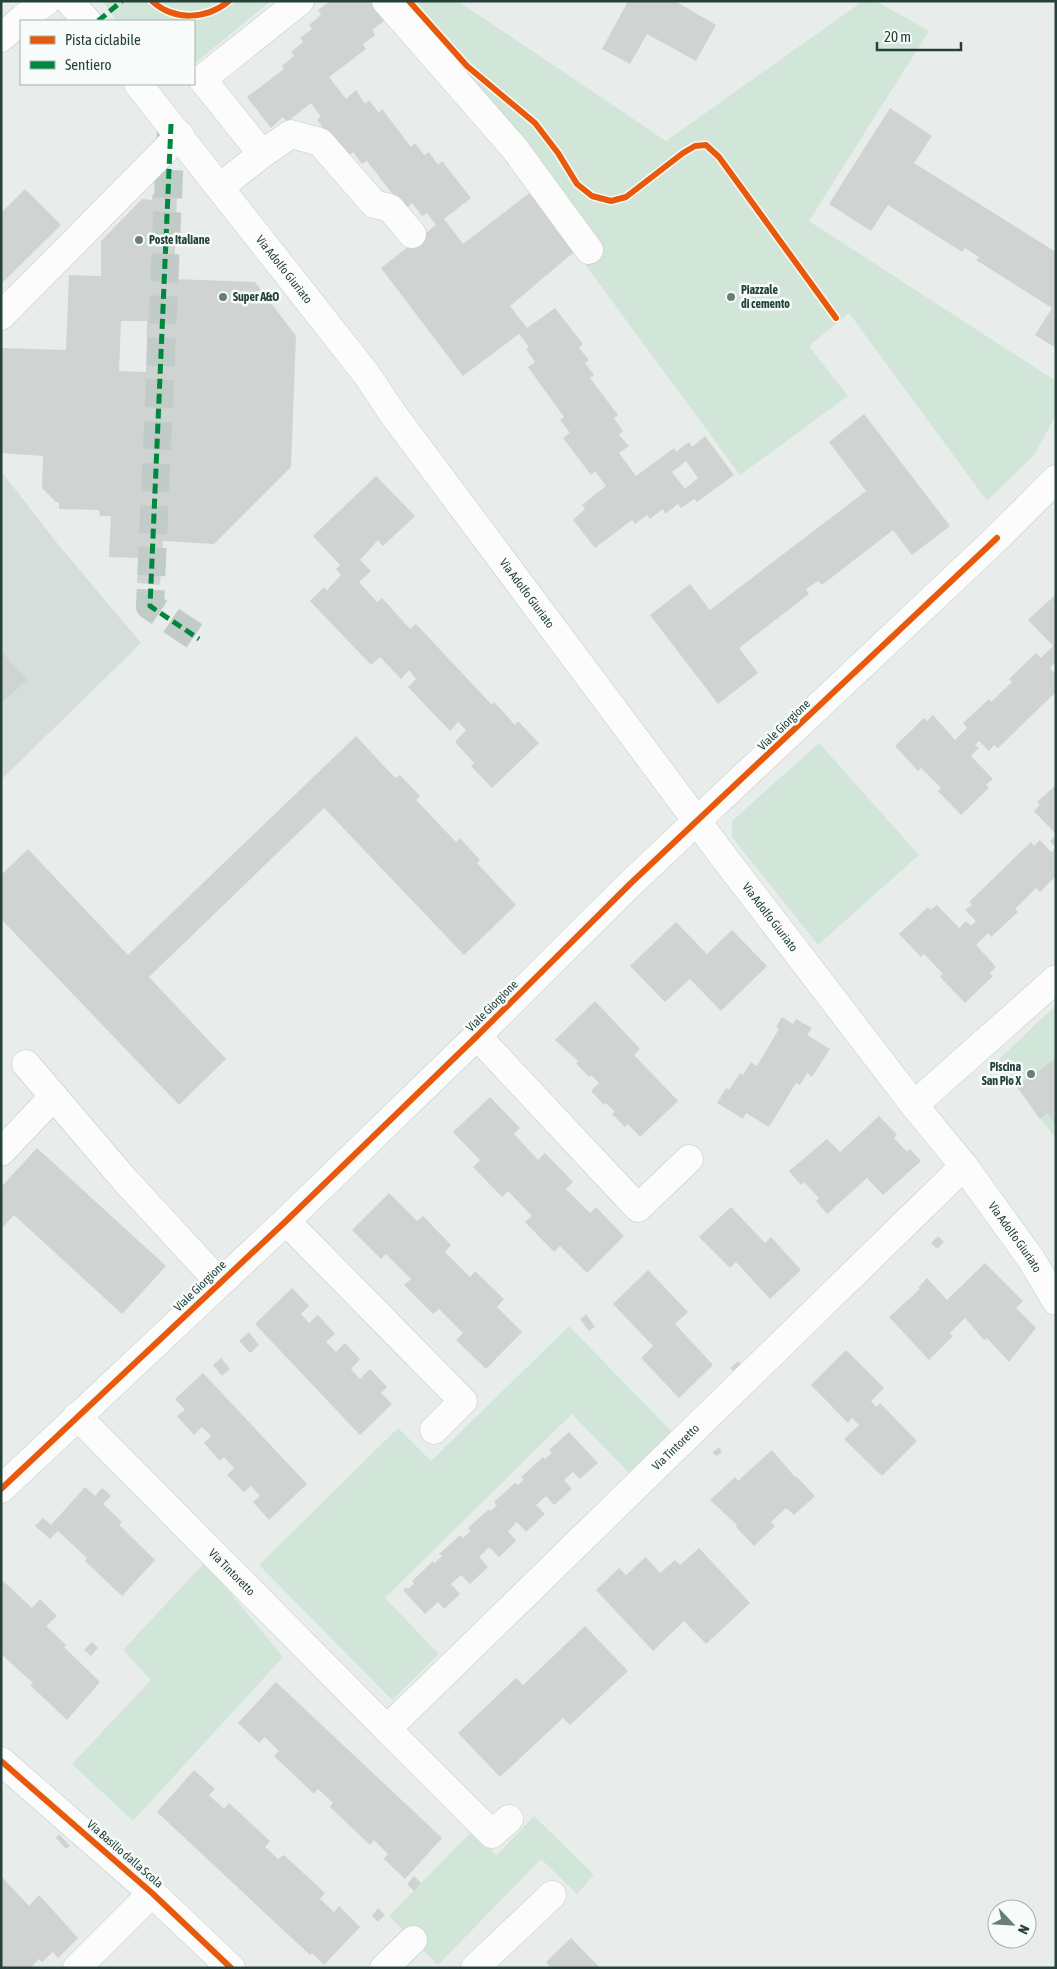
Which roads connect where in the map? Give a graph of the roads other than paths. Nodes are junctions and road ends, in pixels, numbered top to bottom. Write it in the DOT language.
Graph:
graph roads {
  1 [pos="47,1"];
  2 [pos="69,1"];
  3 [pos="300,1"];
  4 [pos="386,1"];
  5 [pos="21,20"];
  6 [pos="85,20"];
  7 [pos="20,21"];
  8 [pos="1,38"];
  9 [pos="139,85"];
  10 [pos="180,135"];
  11 [pos="262,154"];
  12 [pos="220,187"];
  13 [pos="412,234"];
  14 [pos="589,250"];
  15 [pos="1,316"];
  16 [pos="1056,479"];
  17 [pos="698,822"];
  18 [pos="1056,979"];
  19 [pos="477,1036"];
  20 [pos="26,1064"];
  21 [pos="54,1097"];
  22 [pos="914,1105"];
  23 [pos="1,1152"];
  24 [pos="689,1159"];
  25 [pos="964,1166"];
  26 [pos="286,1221"];
  27 [pos="219,1282"];
  28 [pos="1056,1301"];
  29 [pos="77,1416"];
  30 [pos="434,1430"];
  31 [pos="1,1489"];
  32 [pos="387,1729"];
  33 [pos="1,1761"];
  34 [pos="509,1819"];
  35 [pos="152,1893"];
  36 [pos="552,1895"];
  37 [pos="413,1940"];
  38 [pos="77,1968"];
  39 [pos="231,1968"];
  40 [pos="384,1968"];
  41 [pos="475,1968"];
  1 -- 5 [label="street"];
  2 -- 6 [label="street"];
  3 -- 11 [label="street"];
  4 -- 14 [label="street"];
  7 -- 8 [label="street"];
  9 -- 10 [label="street, Via Adolfo Giuriato"];
  10 -- 12 [label="street, Via Adolfo Giuriato"];
  10 -- 15 [label="street"];
  11 -- 12 [label="street"];
  11 -- 13 [label="street"];
  12 -- 17 [label="street, Via Adolfo Giuriato"];
  16 -- 17 [label="street, Viale Giorgione"];
  17 -- 19 [label="street, Viale Giorgione"];
  17 -- 22 [label="street, Via Adolfo Giuriato"];
  18 -- 22 [label="street"];
  19 -- 24 [label="street, Viale Giorgione"];
  19 -- 26 [label="street, Viale Giorgione"];
  20 -- 21 [label="street, Viale Giorgione"];
  21 -- 23 [label="street"];
  21 -- 27 [label="street, Viale Giorgione"];
  22 -- 25 [label="street, Via Adolfo Giuriato"];
  25 -- 28 [label="street, Via Adolfo Giuriato"];
  25 -- 32 [label="street, Via Tintoretto"];
  26 -- 27 [label="street, Viale Giorgione"];
  26 -- 30 [label="street"];
  27 -- 29 [label="street, Viale Giorgione"];
  29 -- 31 [label="street, Viale Giorgione"];
  29 -- 32 [label="street, Via Tintoretto"];
  32 -- 34 [label="street, Via Tintoretto"];
  33 -- 35 [label="street, Via Basilio dalla Scola"];
  35 -- 38 [label="street"];
  35 -- 39 [label="street, Via Basilio dalla Scola"];
  36 -- 41 [label="street"];
  37 -- 40 [label="street"];
}
